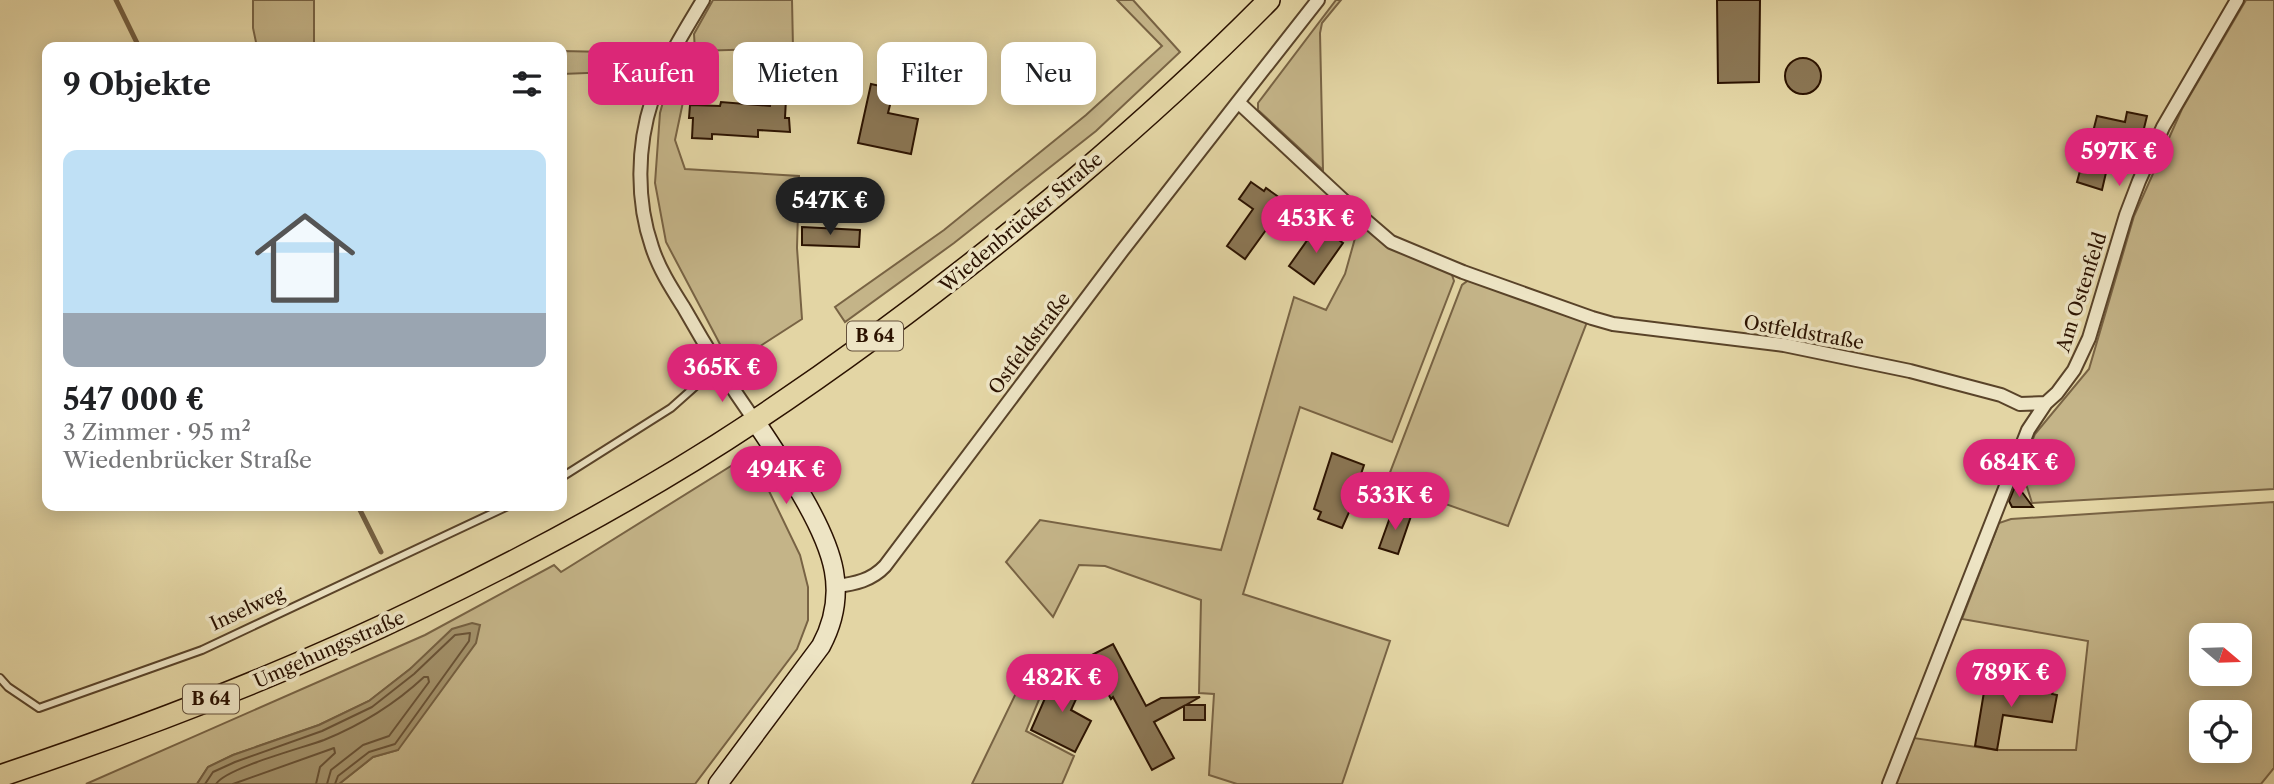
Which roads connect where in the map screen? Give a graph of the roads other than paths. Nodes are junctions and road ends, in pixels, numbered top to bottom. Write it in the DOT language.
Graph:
graph roads {
  1 [pos="703,0"];
  2 [pos="1269,0"];
  3 [pos="1318,0"];
  4 [pos="2237,0"];
  5 [pos="1238,102"];
  6 [pos="718,367"];
  7 [pos="2020,404"];
  8 [pos="2046,404"];
  9 [pos="755,421"];
  10 [pos="2028,430"];
  11 [pos="567,474"];
  12 [pos="497,511"];
  13 [pos="570,530"];
  14 [pos="836,586"];
  15 [pos="0,678"];
  16 [pos="0,776"];
  17 [pos="718,784"];
  18 [pos="1889,784"];
  1 -- 6 [label="street"];
  2 -- 9 [label="main road, Wiedenbrücker Straße / B 64"];
  3 -- 5 [label="street, Ostfeldstraße"];
  4 -- 8 [label="street, Am Ostenfeld"];
  5 -- 7 [label="street, Ostfeldstraße"];
  5 -- 14 [label="street, Ostfeldstraße"];
  6 -- 9 [label="street"];
  6 -- 11 [label="lane"];
  7 -- 8 [label="street"];
  7 -- 10 [label="street"];
  8 -- 10 [label="street, Am Ostenfeld"];
  9 -- 13 [label="main road, Wiedenbrücker Straße / B 64"];
  9 -- 14 [label="main road"];
  10 -- 18 [label="street"];
  12 -- 15 [label="lane, Inselweg"];
  13 -- 16 [label="main road, Umgehungsstraße / B 64"];
  14 -- 17 [label="main road"];
}
